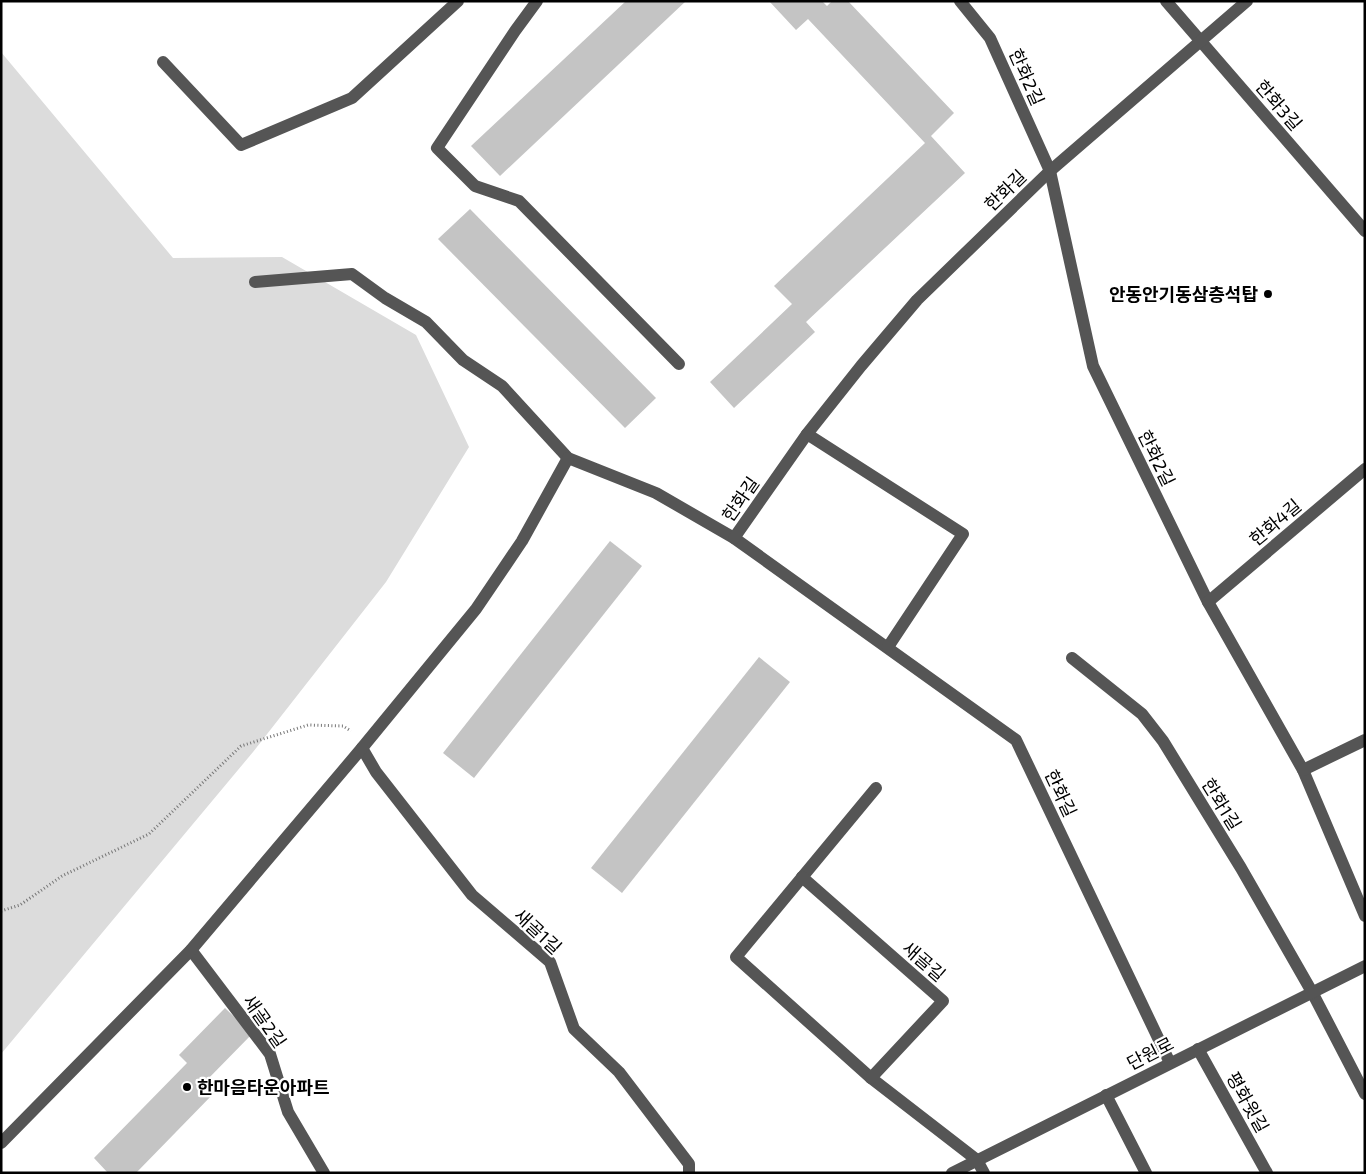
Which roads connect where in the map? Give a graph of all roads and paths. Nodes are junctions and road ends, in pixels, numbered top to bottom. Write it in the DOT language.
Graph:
graph roads {
  1 [pos="458,1"];
  2 [pos="537,1"];
  3 [pos="960,1"];
  4 [pos="1166,1"];
  5 [pos="1247,1"];
  6 [pos="1201,42"];
  7 [pos="163,62"];
  8 [pos="1050,171"];
  9 [pos="1365,231"];
  10 [pos="255,282"];
  11 [pos="679,364"];
  12 [pos="807,434"];
  13 [pos="568,458"];
  14 [pos="1365,469"];
  15 [pos="734,538"];
  16 [pos="1208,602"];
  17 [pos="888,647"];
  18 [pos="1072,658"];
  19 [pos="1365,740"];
  20 [pos="362,748"];
  21 [pos="1303,770"];
  22 [pos="876,788"];
  23 [pos="802,877"];
  24 [pos="1,910"];
  25 [pos="1365,916"];
  26 [pos="191,950"];
  27 [pos="1365,966"];
  28 [pos="1312,992"];
  29 [pos="1198,1049"];
  30 [pos="1170,1063"];
  31 [pos="871,1078"];
  32 [pos="1365,1094"];
  33 [pos="1106,1095"];
  34 [pos="1,1143"];
  35 [pos="977,1160"];
  36 [pos="324,1173"];
  37 [pos="689,1173"];
  38 [pos="952,1173"];
  39 [pos="984,1173"];
  40 [pos="1146,1173"];
  41 [pos="1267,1173"];
  1 -- 7 [label="street"];
  2 -- 11 [label="street"];
  3 -- 8 [label="street, 한화2길"];
  4 -- 6 [label="street, 한화3길"];
  5 -- 6 [label="street, 한화길"];
  6 -- 8 [label="street, 한화길"];
  6 -- 9 [label="street, 한화3길"];
  8 -- 12 [label="street, 한화길"];
  8 -- 16 [label="street, 한화2길"];
  10 -- 13 [label="street"];
  12 -- 15 [label="street, 한화길"];
  12 -- 17 [label="street"];
  13 -- 15 [label="street"];
  13 -- 20 [label="street"];
  14 -- 16 [label="street, 한화4길"];
  15 -- 17 [label="street, 한화길"];
  16 -- 21 [label="street, 한화2길"];
  17 -- 30 [label="street, 한화길"];
  18 -- 28 [label="street, 한화1길"];
  19 -- 21 [label="street"];
  20 -- 24 [label="path"];
  20 -- 26 [label="street"];
  20 -- 37 [label="street, 새골1길"];
  21 -- 25 [label="street, 한화2길"];
  22 -- 23 [label="street"];
  23 -- 31 [label="street"];
  23 -- 31 [label="street, 새골길"];
  26 -- 34 [label="street"];
  26 -- 36 [label="street, 새골2길"];
  27 -- 28 [label="street, 단원로"];
  28 -- 29 [label="street, 단원로"];
  28 -- 32 [label="street"];
  29 -- 30 [label="street, 단원로"];
  29 -- 41 [label="street, 평화윗길"];
  30 -- 33 [label="street, 단원로"];
  31 -- 35 [label="street"];
  33 -- 35 [label="street, 단원로"];
  33 -- 40 [label="street"];
  35 -- 38 [label="street, 단원로"];
  35 -- 39 [label="street"];
}
